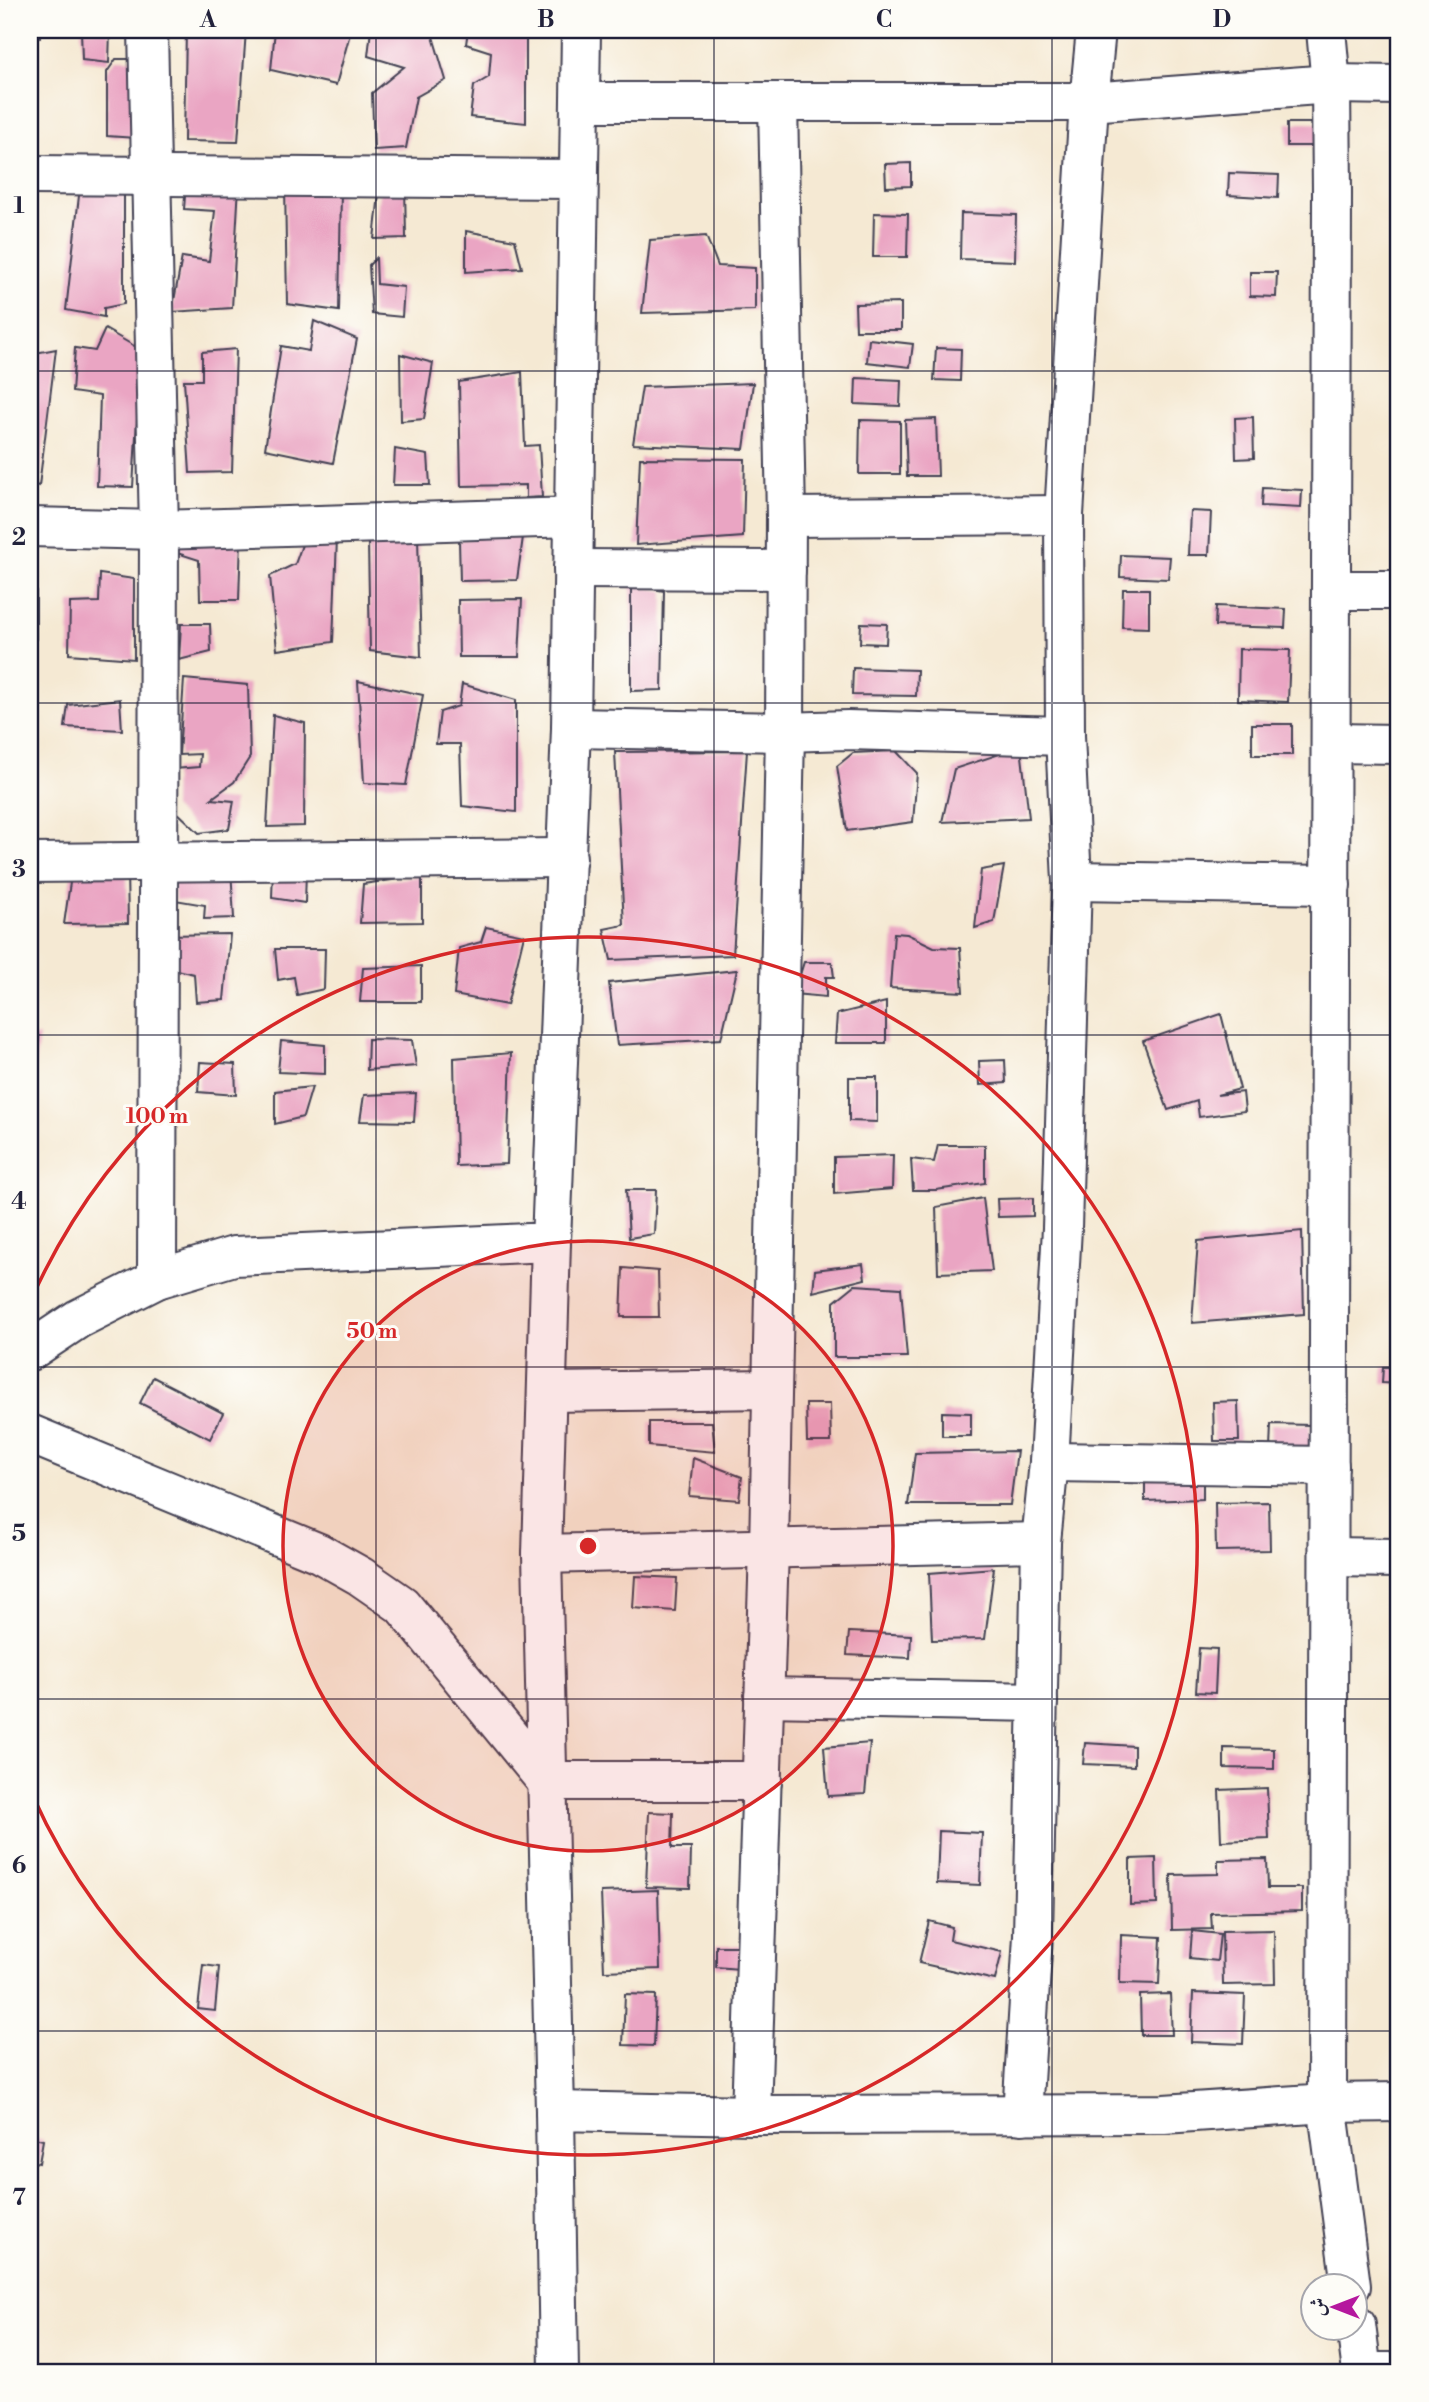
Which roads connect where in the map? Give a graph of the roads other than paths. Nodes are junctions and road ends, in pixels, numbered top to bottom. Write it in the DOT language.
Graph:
graph roads {
  1 [pos="148,30"];
  2 [pos="581,30"];
  3 [pos="1096,30"];
  4 [pos="1326,30"];
  5 [pos="1331,83"];
  6 [pos="1399,85"];
  7 [pos="580,103"];
  8 [pos="778,103"];
  9 [pos="1089,103"];
  10 [pos="151,174"];
  11 [pos="30,175"];
  12 [pos="579,179"];
  13 [pos="1064,516"];
  14 [pos="574,517"];
  15 [pos="786,517"];
  16 [pos="30,527"];
  17 [pos="159,530"];
  18 [pos="573,569"];
  19 [pos="786,570"];
  20 [pos="1332,590"];
  21 [pos="1399,590"];
  22 [pos="571,729"];
  23 [pos="785,732"];
  24 [pos="1065,736"];
  25 [pos="1332,743"];
  26 [pos="1399,744"];
  27 [pos="567,858"];
  28 [pos="158,862"];
  29 [pos="30,863"];
  30 [pos="1072,881"];
  31 [pos="1331,885"];
  32 [pos="551,1242"];
  33 [pos="157,1279"];
  34 [pos="30,1351"];
  35 [pos="772,1389"];
  36 [pos="548,1392"];
  37 [pos="30,1434"];
  38 [pos="1049,1462"];
  39 [pos="1329,1466"];
  40 [pos="1041,1542"];
  41 [pos="769,1549"];
  42 [pos="542,1554"];
  43 [pos="1329,1557"];
  44 [pos="1399,1558"];
  45 [pos="764,1697"];
  46 [pos="1038,1702"];
  47 [pos="547,1780"];
  48 [pos="762,1780"];
  49 [pos="1399,2102"];
  50 [pos="1327,2103"];
  51 [pos="555,2111"];
  52 [pos="751,2115"];
  53 [pos="1022,2115"];
  54 [pos="1348,2272"];
  55 [pos="1358,2342"];
  56 [pos="559,2372"];
  57 [pos="1362,2372"];
  58 [pos="1379,2372"];
  59 [pos="1399,2372"];
  1 -- 10 [label="street"];
  2 -- 7 [label="street"];
  3 -- 9 [label="street"];
  4 -- 5 [label="street"];
  5 -- 6 [label="street"];
  5 -- 9 [label="street"];
  5 -- 20 [label="street"];
  7 -- 8 [label="street"];
  7 -- 12 [label="street"];
  8 -- 9 [label="street"];
  8 -- 15 [label="street"];
  9 -- 13 [label="street"];
  10 -- 11 [label="street"];
  10 -- 12 [label="street"];
  10 -- 17 [label="street"];
  12 -- 14 [label="street"];
  13 -- 15 [label="street"];
  13 -- 24 [label="street"];
  14 -- 17 [label="street"];
  14 -- 18 [label="street"];
  15 -- 19 [label="street"];
  16 -- 17 [label="street"];
  17 -- 28 [label="street"];
  18 -- 19 [label="street"];
  18 -- 22 [label="street"];
  19 -- 23 [label="street"];
  20 -- 21 [label="street"];
  20 -- 25 [label="street"];
  22 -- 23 [label="street"];
  22 -- 27 [label="street"];
  23 -- 24 [label="street"];
  23 -- 35 [label="street"];
  24 -- 30 [label="street"];
  25 -- 26 [label="street"];
  25 -- 31 [label="street"];
  27 -- 28 [label="street"];
  27 -- 32 [label="street"];
  28 -- 29 [label="street"];
  28 -- 33 [label="street"];
  30 -- 31 [label="street"];
  30 -- 38 [label="street"];
  31 -- 39 [label="street"];
  32 -- 33 [label="street"];
  32 -- 36 [label="street"];
  33 -- 34 [label="street"];
  35 -- 36 [label="street"];
  35 -- 41 [label="street"];
  36 -- 42 [label="street"];
  37 -- 47 [label="street"];
  38 -- 39 [label="street"];
  38 -- 40 [label="street"];
  39 -- 43 [label="street"];
  40 -- 41 [label="street"];
  40 -- 46 [label="street"];
  41 -- 42 [label="street"];
  41 -- 45 [label="street"];
  42 -- 47 [label="street"];
  43 -- 44 [label="street"];
  43 -- 50 [label="street"];
  45 -- 46 [label="street"];
  45 -- 48 [label="street"];
  46 -- 53 [label="street"];
  47 -- 48 [label="street"];
  47 -- 51 [label="street"];
  48 -- 52 [label="street"];
  49 -- 50 [label="street"];
  50 -- 53 [label="street"];
  50 -- 54 [label="street"];
  51 -- 52 [label="street"];
  51 -- 56 [label="street"];
  52 -- 53 [label="street"];
  55 -- 57 [label="street"];
  58 -- 59 [label="street"];
}
